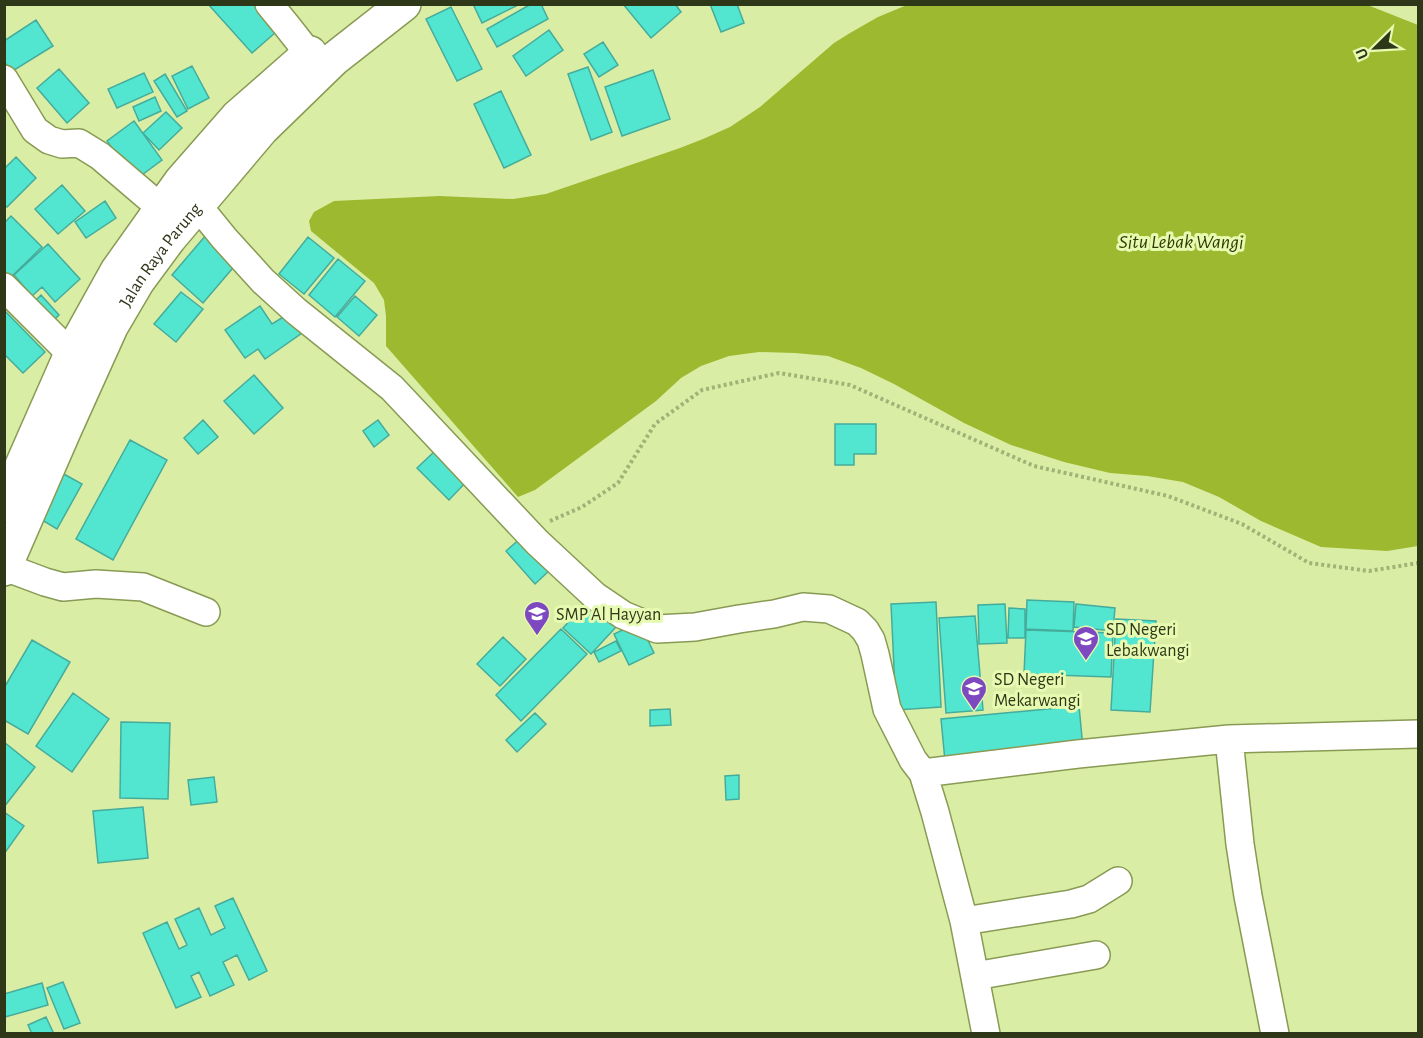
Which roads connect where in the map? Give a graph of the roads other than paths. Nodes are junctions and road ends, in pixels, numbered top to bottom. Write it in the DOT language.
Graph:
graph roads {
  1 [pos="269,4"];
  2 [pos="368,4"];
  3 [pos="404,4"];
  4 [pos="309,54"];
  5 [pos="4,79"];
  6 [pos="198,206"];
  7 [pos="161,208"];
  8 [pos="4,287"];
  9 [pos="71,354"];
  10 [pos="7,494"];
  11 [pos="5,568"];
  12 [pos="206,612"];
  13 [pos="1419,734"];
  14 [pos="1229,739"];
  15 [pos="923,773"];
  16 [pos="1118,881"];
  17 [pos="964,921"];
  18 [pos="1096,956"];
  19 [pos="975,976"];
  20 [pos="986,1034"];
  21 [pos="1275,1034"];
  1 -- 4 [label="street"];
  2 -- 4 [label="highway, Jalan Raya Parung"];
  3 -- 6 [label="highway, Jalan Raya Parung"];
  4 -- 7 [label="highway, Jalan Raya Parung"];
  5 -- 7 [label="street"];
  6 -- 11 [label="highway, Jalan Raya Parung"];
  6 -- 15 [label="street"];
  7 -- 9 [label="highway, Jalan Raya Parung"];
  8 -- 9 [label="street"];
  9 -- 10 [label="highway, Jalan Raya Parung"];
  11 -- 12 [label="street"];
  13 -- 14 [label="street"];
  14 -- 15 [label="street"];
  14 -- 21 [label="street"];
  15 -- 17 [label="street"];
  16 -- 17 [label="street"];
  17 -- 19 [label="street"];
  18 -- 19 [label="street"];
  19 -- 20 [label="street"];
}
